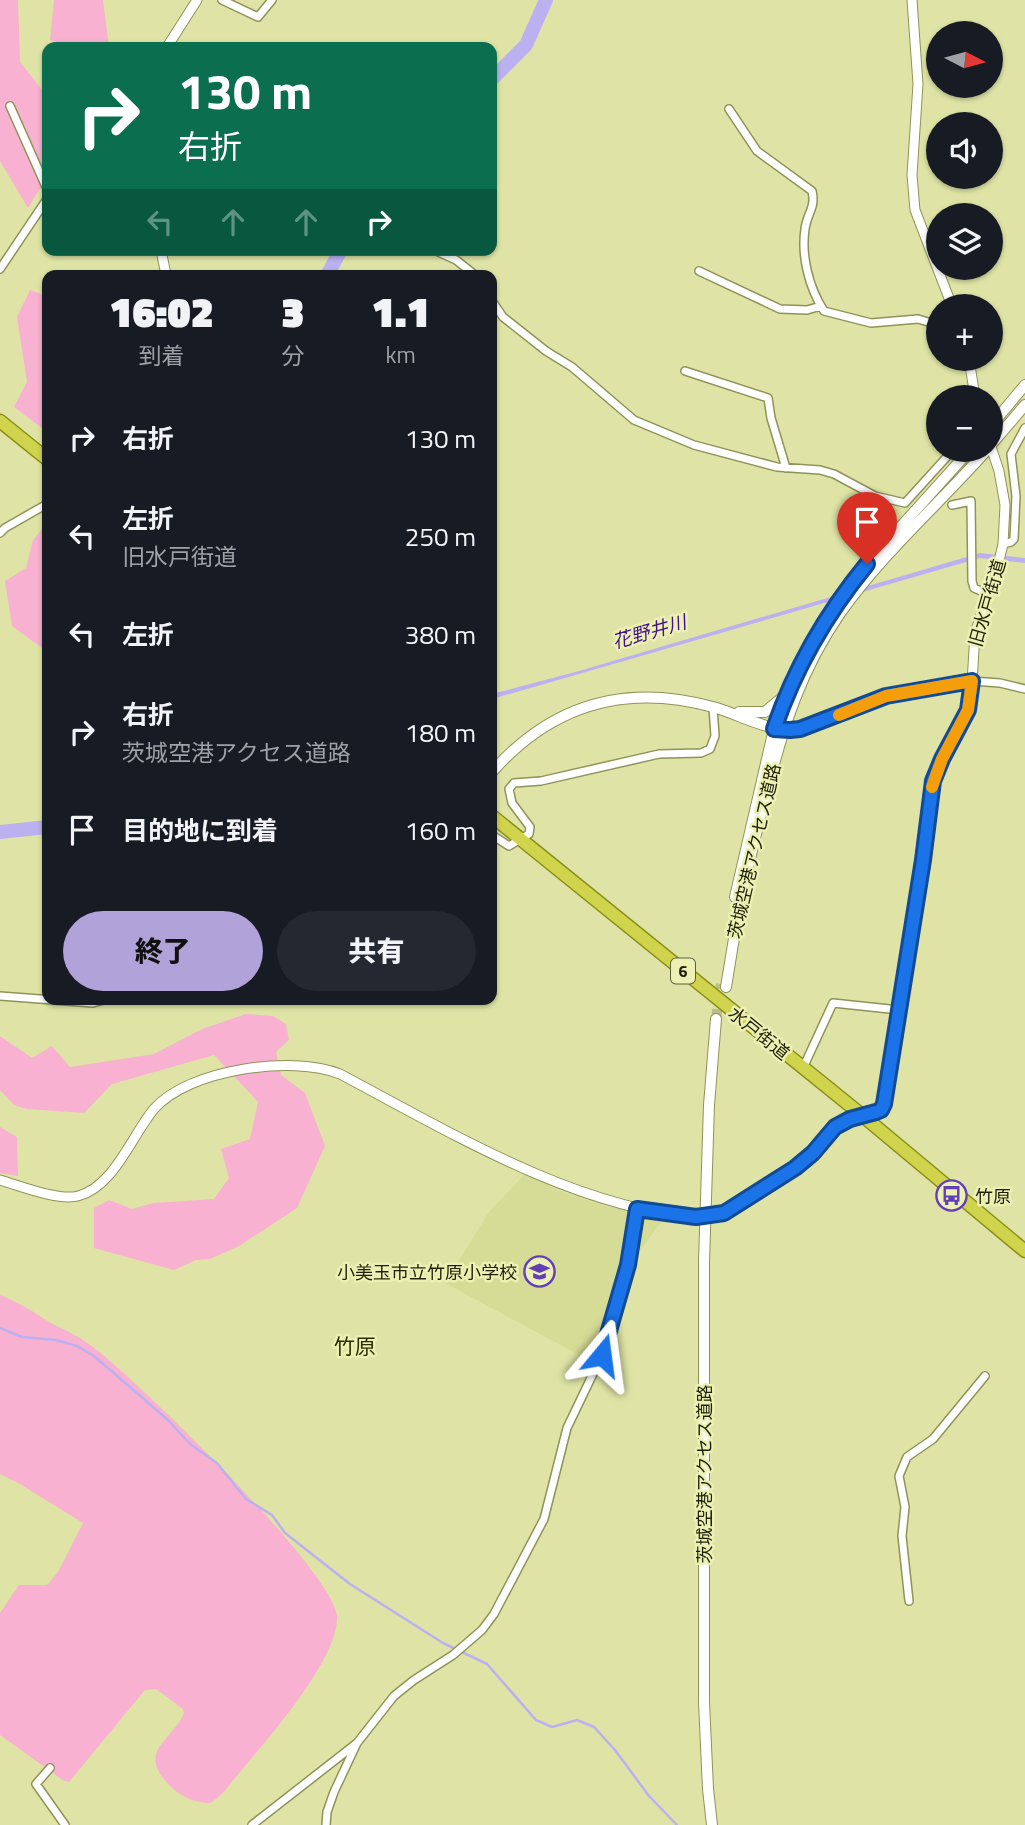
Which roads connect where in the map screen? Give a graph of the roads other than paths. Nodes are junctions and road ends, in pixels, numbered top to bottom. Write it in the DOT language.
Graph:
graph roads {
  1 [pos="197,0"];
  2 [pos="222,0"];
  3 [pos="272,0"];
  4 [pos="914,1"];
  5 [pos="170,42"];
  6 [pos="10,106"];
  7 [pos="729,109"];
  8 [pos="42,178"];
  9 [pos="42,206"];
  10 [pos="447,256"];
  11 [pos="0,269"];
  12 [pos="469,270"];
  13 [pos="699,271"];
  14 [pos="947,294"];
  15 [pos="821,306"];
  16 [pos="497,308"];
  17 [pos="926,321"];
  18 [pos="685,371"];
  19 [pos="1025,385"];
  20 [pos="1025,405"];
  21 [pos="1003,411"];
  22 [pos="0,421"];
  23 [pos="1025,428"];
  24 [pos="1003,431"];
  25 [pos="42,455"];
  26 [pos="942,462"];
  27 [pos="959,462"];
  28 [pos="975,462"];
  29 [pos="996,462"];
  30 [pos="786,468"];
  31 [pos="952,505"];
  32 [pos="42,507"];
  33 [pos="0,533"];
  34 [pos="1002,548"];
  35 [pos="988,594"];
  36 [pos="972,681"];
  37 [pos="1025,689"];
  38 [pos="785,694"];
  39 [pos="713,707"];
  40 [pos="728,711"];
  41 [pos="778,729"];
  42 [pos="497,767"];
  43 [pos="497,820"];
  44 [pos="497,838"];
  45 [pos="522,840"];
  46 [pos="724,985"];
  47 [pos="0,996"];
  48 [pos="42,999"];
  49 [pos="899,1010"];
  50 [pos="719,1020"];
  51 [pos="803,1068"];
  52 [pos="863,1116"];
  53 [pos="0,1181"];
  54 [pos="637,1209"];
  55 [pos="1025,1251"];
  56 [pos="985,1376"];
  57 [pos="909,1601"];
  58 [pos="357,1743"];
  59 [pos="50,1768"];
  60 [pos="65,1825"];
  61 [pos="252,1825"];
  62 [pos="326,1825"];
  63 [pos="712,1825"];
  1 -- 5 [label="street"];
  2 -- 3 [label="street"];
  4 -- 14 [label="street"];
  6 -- 8 [label="street"];
  7 -- 15 [label="street"];
  9 -- 11 [label="street"];
  10 -- 12 [label="street"];
  13 -- 15 [label="street"];
  15 -- 17 [label="street"];
  16 -- 30 [label="street"];
  18 -- 30 [label="street"];
  19 -- 21 [label="main road"];
  20 -- 24 [label="main road, 茨城空港アクセス道路"];
  22 -- 25 [label="highway"];
  23 -- 34 [label="street"];
  26 -- 30 [label="street"];
  27 -- 38 [label="main road, 茨城空港アクセス道路"];
  28 -- 41 [label="main road, 茨城空港アクセス道路"];
  29 -- 34 [label="street, 旧水戸街道"];
  31 -- 35 [label="street"];
  32 -- 33 [label="street"];
  34 -- 35 [label="street, 旧水戸街道"];
  35 -- 36 [label="street, 旧水戸街道"];
  36 -- 37 [label="street"];
  36 -- 41 [label="street"];
  36 -- 49 [label="street, 旧水戸街道"];
  38 -- 40 [label="main road"];
  38 -- 41 [label="main road, 茨城空港アクセス道路"];
  39 -- 40 [label="main road"];
  39 -- 42 [label="main road"];
  39 -- 45 [label="street"];
  40 -- 41 [label="main road"];
  41 -- 46 [label="main road, 茨城空港アクセス道路"];
  43 -- 45 [label="highway, 水戸街道 / 6"];
  44 -- 45 [label="street"];
  45 -- 51 [label="highway, 水戸街道 / 6"];
  47 -- 48 [label="street"];
  49 -- 51 [label="street"];
  49 -- 52 [label="street, 旧水戸街道"];
  50 -- 63 [label="main road, 茨城空港アクセス道路"];
  51 -- 52 [label="highway, 水戸街道 / 6"];
  52 -- 54 [label="street, bridge"];
  52 -- 55 [label="highway, 水戸街道 / 6"];
  53 -- 54 [label="street"];
  54 -- 58 [label="street"];
  56 -- 57 [label="street"];
  58 -- 61 [label="street"];
  58 -- 62 [label="street"];
  59 -- 60 [label="street"];
}
